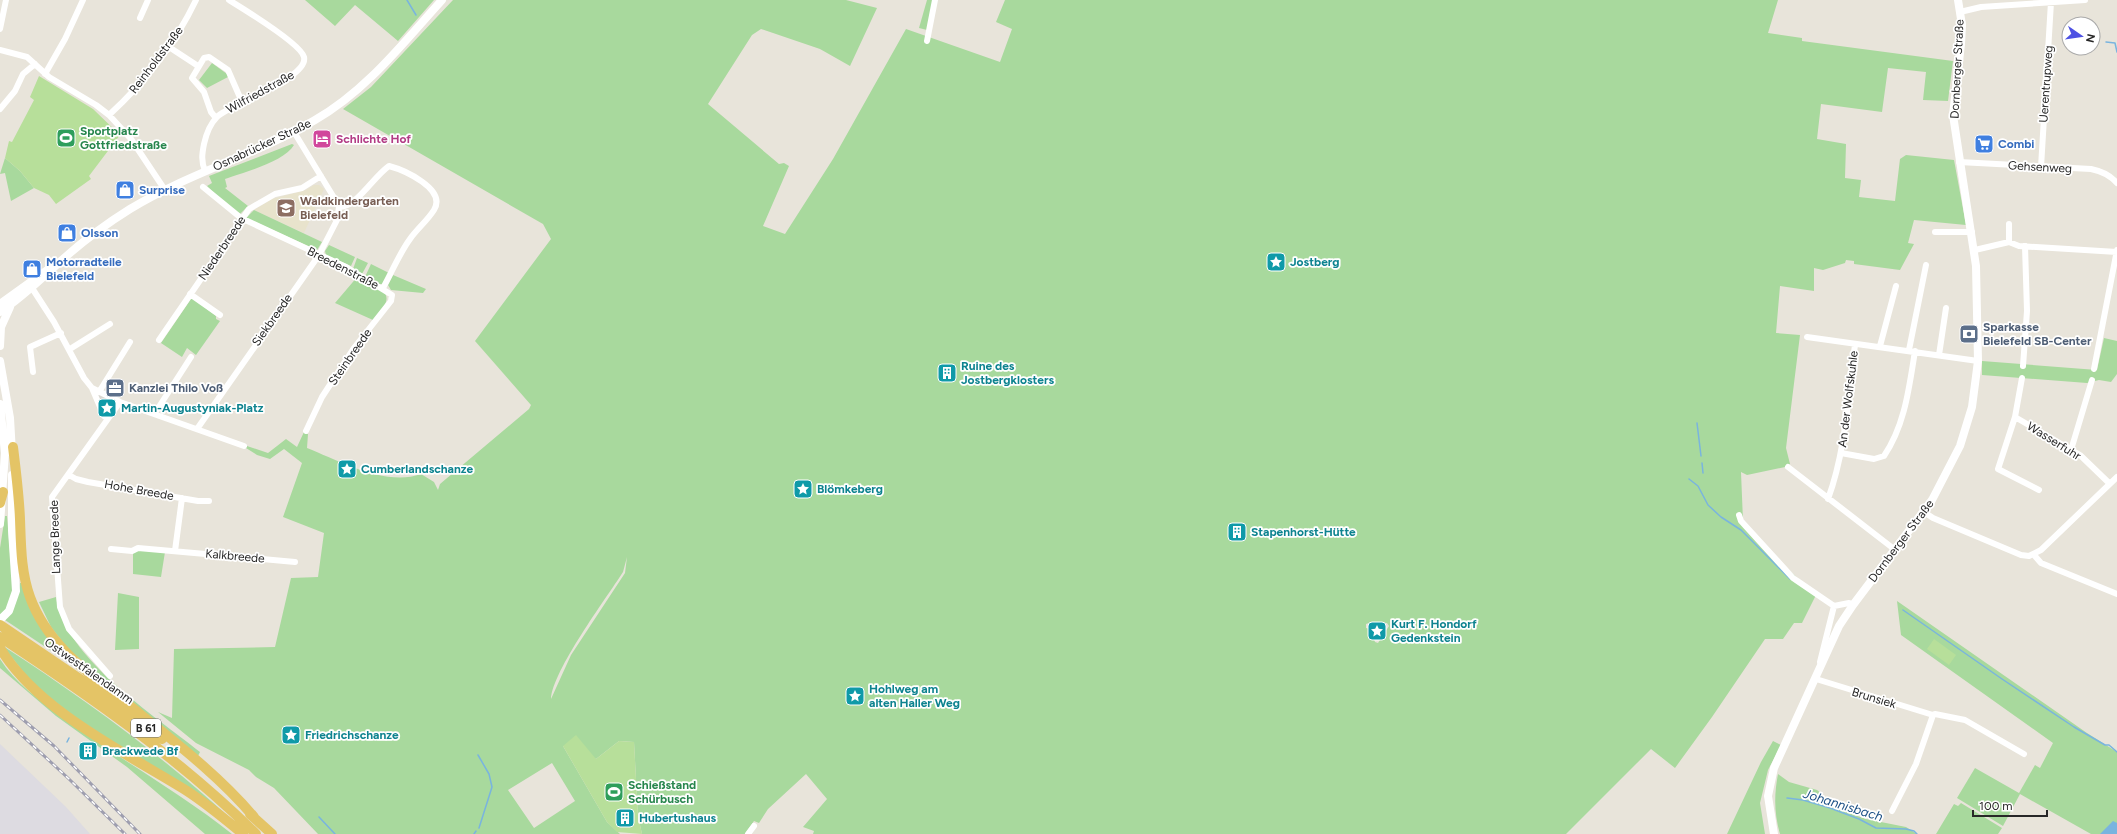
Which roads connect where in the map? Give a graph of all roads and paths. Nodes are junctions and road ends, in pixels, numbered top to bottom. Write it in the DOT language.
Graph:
graph roads {
  1 [pos="6,0"];
  2 [pos="83,0"];
  3 [pos="148,0"];
  4 [pos="196,0"];
  5 [pos="229,0"];
  6 [pos="442,0"];
  7 [pos="935,0"];
  8 [pos="1958,0"];
  9 [pos="2085,0"];
  10 [pos="2051,2"];
  11 [pos="1960,12"];
  12 [pos="140,18"];
  13 [pos="0,28"];
  14 [pos="927,41"];
  15 [pos="169,47"];
  16 [pos="0,50"];
  17 [pos="35,64"];
  18 [pos="198,66"];
  19 [pos="45,74"];
  20 [pos="242,102"];
  21 [pos="0,109"];
  22 [pos="109,115"];
  23 [pos="216,118"];
  24 [pos="294,132"];
  25 [pos="1959,162"];
  26 [pos="2041,167"];
  27 [pos="205,171"];
  28 [pos="321,176"];
  29 [pos="2117,183"];
  30 [pos="203,188"];
  31 [pos="165,190"];
  32 [pos="339,208"];
  33 [pos="241,218"];
  34 [pos="2009,224"];
  35 [pos="1935,232"];
  36 [pos="1972,232"];
  37 [pos="2009,242"];
  38 [pos="2025,246"];
  39 [pos="1975,250"];
  40 [pos="2117,251"];
  41 [pos="319,255"];
  42 [pos="61,261"];
  43 [pos="1926,265"];
  44 [pos="1896,286"];
  45 [pos="32,288"];
  46 [pos="383,288"];
  47 [pos="190,294"];
  48 [pos="0,304"];
  49 [pos="11,305"];
  50 [pos="1946,308"];
  51 [pos="0,312"];
  52 [pos="220,315"];
  53 [pos="110,324"];
  54 [pos="61,333"];
  55 [pos="1807,337"];
  56 [pos="159,340"];
  57 [pos="130,342"];
  58 [pos="1855,345"];
  59 [pos="0,346"];
  60 [pos="1880,346"];
  61 [pos="70,349"];
  62 [pos="1912,351"];
  63 [pos="1938,355"];
  64 [pos="191,358"];
  65 [pos="0,361"];
  66 [pos="1978,361"];
  67 [pos="2023,366"];
  68 [pos="2094,369"];
  69 [pos="33,372"];
  70 [pos="2022,378"];
  71 [pos="2092,380"];
  72 [pos="92,388"];
  73 [pos="99,392"];
  74 [pos="120,402"];
  75 [pos="0,404"];
  76 [pos="155,413"];
  77 [pos="2015,417"];
  78 [pos="107,418"];
  79 [pos="197,429"];
  80 [pos="306,431"];
  81 [pos="244,446"];
  82 [pos="13,447"];
  83 [pos="2071,450"];
  84 [pos="1841,453"];
  85 [pos="1788,467"];
  86 [pos="70,475"];
  87 [pos="2117,478"];
  88 [pos="2109,483"];
  89 [pos="2039,490"];
  90 [pos="4,492"];
  91 [pos="182,498"];
  92 [pos="1828,499"];
  93 [pos="209,501"];
  94 [pos="0,503"];
  95 [pos="1924,512"];
  96 [pos="1739,515"];
  97 [pos="0,524"];
  98 [pos="111,549"];
  99 [pos="1894,550"];
  100 [pos="175,551"];
  101 [pos="2034,555"];
  102 [pos="295,562"];
  103 [pos="2117,594"];
  104 [pos="1853,604"];
  105 [pos="1834,606"];
  106 [pos="0,620"];
  107 [pos="0,625"];
  108 [pos="0,637"];
  109 [pos="0,648"];
  110 [pos="30,650"];
  111 [pos="1822,666"];
  112 [pos="110,676"];
  113 [pos="1816,679"];
  114 [pos="1933,715"];
  115 [pos="2024,754"];
  116 [pos="1892,811"];
  117 [pos="254,817"];
  118 [pos="754,826"];
  119 [pos="243,834"];
  120 [pos="256,834"];
  121 [pos="272,834"];
  122 [pos="748,834"];
  123 [pos="1774,834"];
  1 -- 13 [label="street"];
  2 -- 19 [label="street"];
  3 -- 12 [label="street"];
  4 -- 15 [label="street, Reinholdstraße"];
  5 -- 20 [label="street, Wilfriedstraße"];
  6 -- 24 [label="main road, Osnabrücker Straße"];
  7 -- 14 [label="street"];
  8 -- 11 [label="main road, Dornberger Straße"];
  9 -- 10 [label="street"];
  10 -- 11 [label="street"];
  10 -- 26 [label="street, Uerentrupweg"];
  11 -- 25 [label="main road, Dornberger Straße"];
  15 -- 18 [label="street"];
  15 -- 22 [label="street, Reinholdstraße"];
  16 -- 17 [label="street"];
  17 -- 19 [label="street"];
  17 -- 21 [label="street"];
  18 -- 20 [label="street"];
  18 -- 23 [label="street"];
  19 -- 22 [label="street"];
  20 -- 23 [label="street, Wilfriedstraße"];
  22 -- 31 [label="street"];
  23 -- 27 [label="street, Wilfriedstraße"];
  24 -- 27 [label="main road, Osnabrücker Straße"];
  24 -- 28 [label="street"];
  25 -- 26 [label="street, Gehsenweg"];
  25 -- 36 [label="main road, Dornberger Straße"];
  26 -- 29 [label="street, Gehsenweg"];
  27 -- 31 [label="main road, Osnabrücker Straße"];
  28 -- 32 [label="street"];
  28 -- 33 [label="street, Niederbreede"];
  30 -- 33 [label="street, Breedenstraße"];
  31 -- 42 [label="main road, Osnabrücker Straße"];
  32 -- 41 [label="street, Siekbreede"];
  32 -- 46 [label="street, Breedenstraße"];
  33 -- 41 [label="street, Breedenstraße"];
  33 -- 47 [label="street, Niederbreede"];
  34 -- 37 [label="street"];
  35 -- 36 [label="street"];
  36 -- 39 [label="main road, Dornberger Straße"];
  37 -- 38 [label="street"];
  37 -- 39 [label="street"];
  38 -- 40 [label="street"];
  38 -- 67 [label="street"];
  39 -- 66 [label="main road, Dornberger Straße"];
  40 -- 68 [label="street"];
  41 -- 46 [label="street, Breedenstraße"];
  41 -- 79 [label="street, Siekbreede"];
  42 -- 45 [label="main road, Osnabrücker Straße"];
  42 -- 48 [label="main road, Osnabrücker Straße"];
  43 -- 62 [label="street"];
  44 -- 60 [label="street"];
  45 -- 49 [label="main road, Osnabrücker Straße"];
  45 -- 54 [label="street"];
  46 -- 80 [label="street, Steinbreede"];
  47 -- 52 [label="street"];
  47 -- 56 [label="street, Niederbreede"];
  49 -- 51 [label="main road, Osnabrücker Straße"];
  49 -- 59 [label="main road"];
  50 -- 63 [label="street"];
  53 -- 61 [label="street"];
  54 -- 61 [label="street"];
  54 -- 69 [label="street"];
  55 -- 58 [label="street"];
  57 -- 73 [label="street"];
  58 -- 60 [label="street"];
  58 -- 84 [label="street, An der Wolfskuhle"];
  60 -- 62 [label="street"];
  61 -- 72 [label="street"];
  62 -- 63 [label="street"];
  62 -- 84 [label="street, An der Wolfskuhle"];
  63 -- 66 [label="street"];
  64 -- 76 [label="street"];
  65 -- 82 [label="main road"];
  66 -- 95 [label="main road, Dornberger Straße"];
  70 -- 77 [label="street, Wasserfuhr"];
  71 -- 83 [label="street"];
  72 -- 73 [label="street"];
  72 -- 78 [label="street"];
  73 -- 74 [label="street"];
  74 -- 76 [label="street"];
  74 -- 78 [label="street, Lange Breede"];
  75 -- 90 [label="main road"];
  76 -- 79 [label="street"];
  77 -- 83 [label="street, Wasserfuhr"];
  77 -- 89 [label="street, Wasserfuhr"];
  78 -- 86 [label="street, Lange Breede"];
  79 -- 81 [label="street"];
  82 -- 106 [label="main road"];
  82 -- 117 [label="highway"];
  83 -- 88 [label="street, Wasserfuhr"];
  84 -- 92 [label="street, An der Wolfskuhle"];
  85 -- 92 [label="street"];
  86 -- 91 [label="street, Hohe Breede"];
  86 -- 112 [label="street, Lange Breede"];
  87 -- 88 [label="street"];
  88 -- 101 [label="street"];
  90 -- 94 [label="highway"];
  90 -- 97 [label="main road"];
  91 -- 93 [label="street, Hohe Breede"];
  91 -- 100 [label="street"];
  92 -- 99 [label="street"];
  95 -- 99 [label="main road, Dornberger Straße"];
  95 -- 101 [label="street"];
  96 -- 105 [label="street"];
  98 -- 100 [label="street, Kalkbreede"];
  99 -- 104 [label="main road, Dornberger Straße"];
  100 -- 102 [label="street, Kalkbreede"];
  101 -- 103 [label="street"];
  104 -- 105 [label="street"];
  104 -- 111 [label="main road, Dornberger Straße"];
  105 -- 111 [label="street"];
  107 -- 110 [label="highway, Ostwestfalendamm / B 61"];
  108 -- 110 [label="highway, Ostwestfalendamm / B 61"];
  109 -- 119 [label="highway"];
  110 -- 117 [label="highway, Ostwestfalendamm / B 61"];
  110 -- 120 [label="highway, Ostwestfalendamm / B 61"];
  111 -- 113 [label="main road, Dornberger Straße"];
  113 -- 114 [label="street, Brunsiek"];
  113 -- 123 [label="main road, Dornberger Straße"];
  114 -- 115 [label="street, Brunsiek"];
  114 -- 116 [label="street"];
  117 -- 121 [label="highway, Ostwestfalendamm / B 61"];
  118 -- 122 [label="street"];
}
